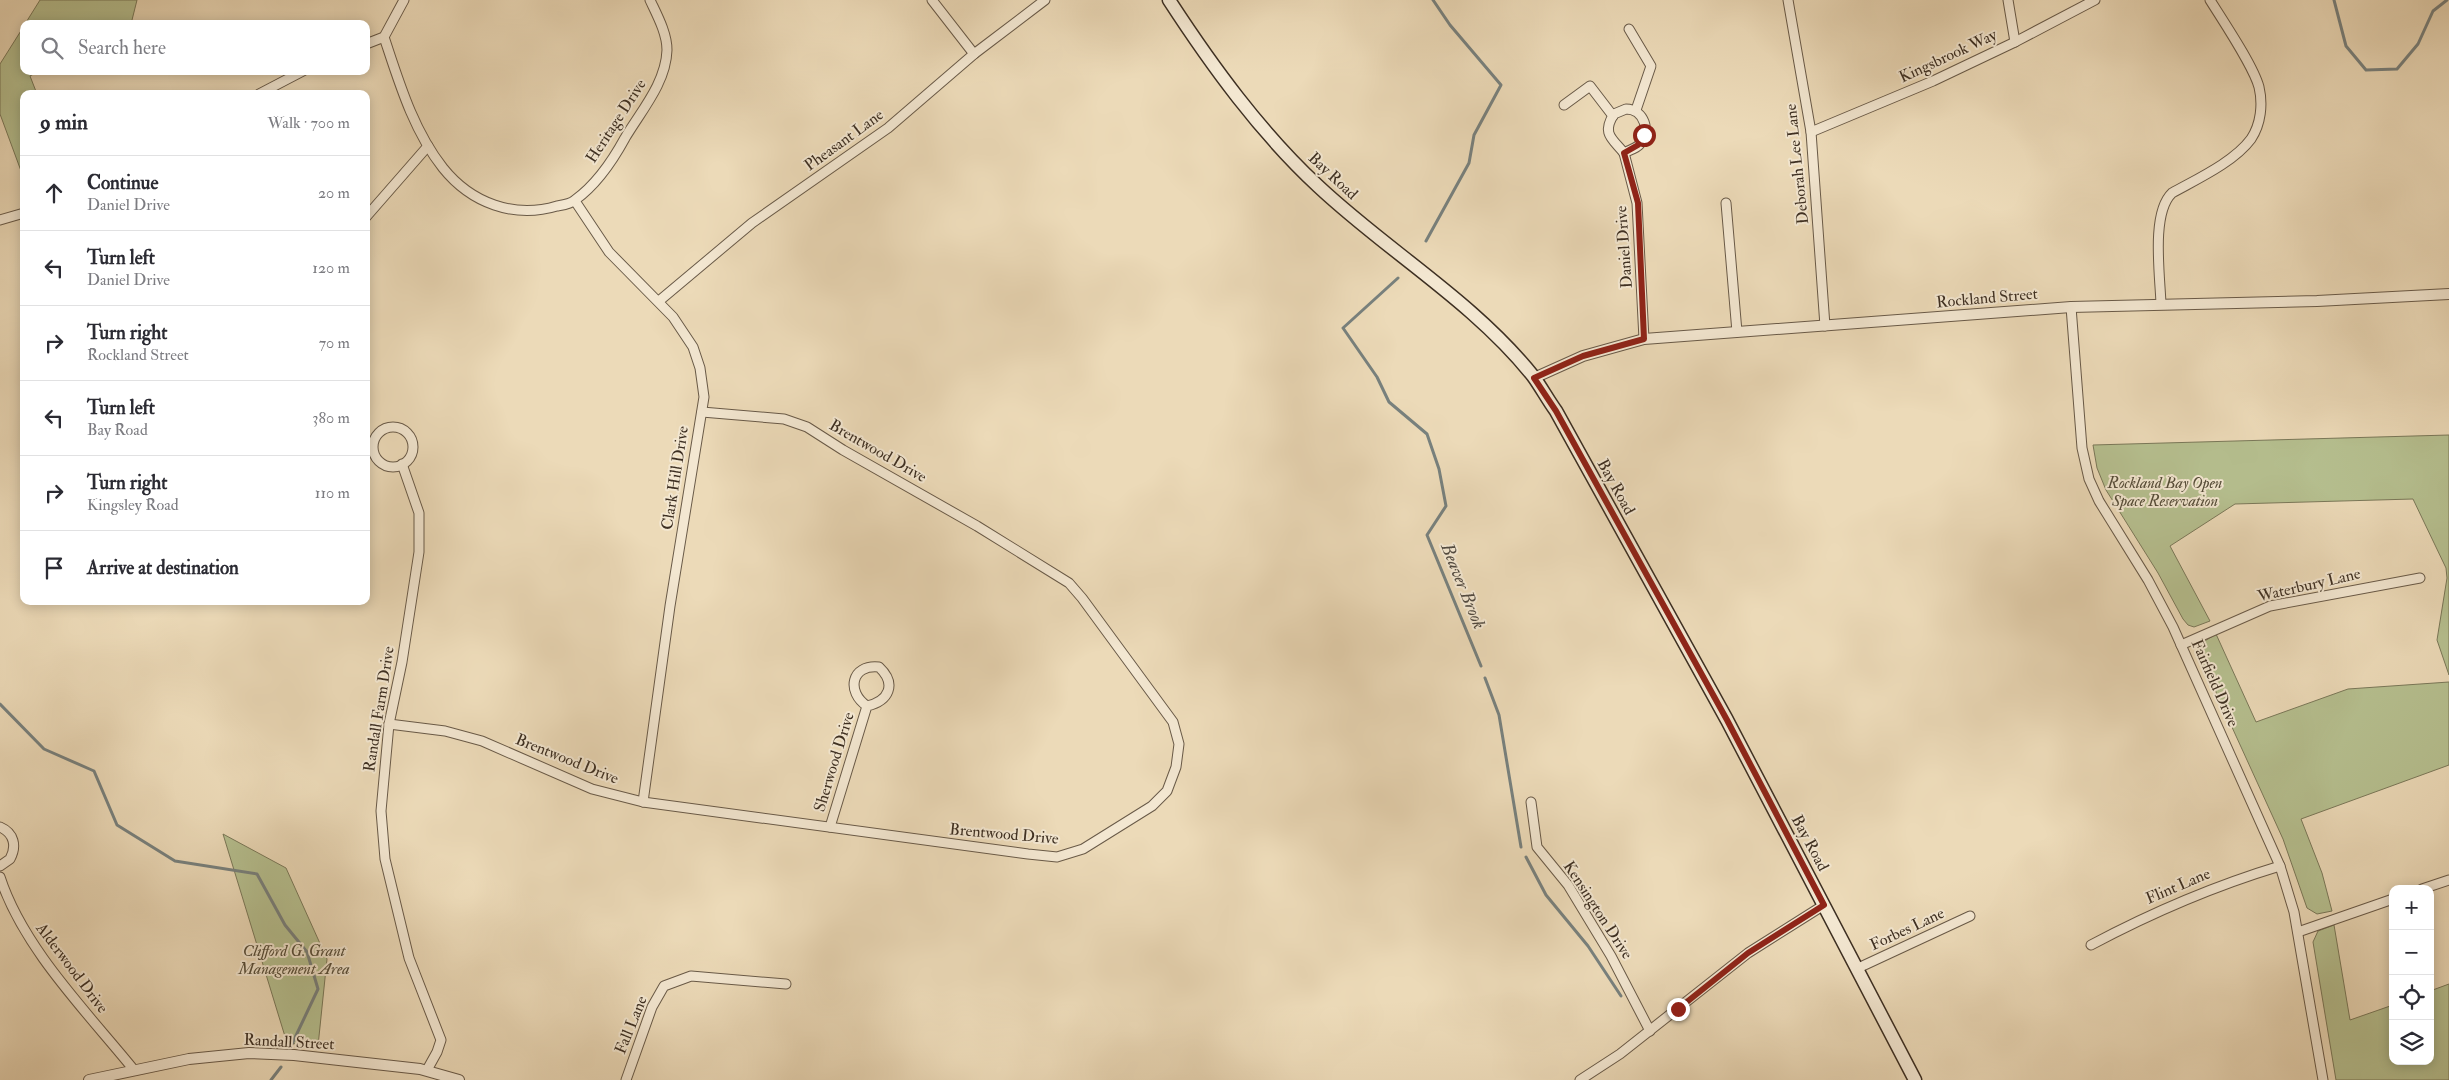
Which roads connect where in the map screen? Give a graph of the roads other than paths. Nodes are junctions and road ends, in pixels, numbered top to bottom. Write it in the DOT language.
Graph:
graph roads {
  1 [pos="404,0"];
  2 [pos="650,0"];
  3 [pos="932,0"];
  4 [pos="1045,0"];
  5 [pos="1169,0"];
  6 [pos="1788,0"];
  7 [pos="2008,0"];
  8 [pos="2095,0"];
  9 [pos="2210,0"];
  10 [pos="1629,29"];
  11 [pos="384,36"];
  12 [pos="370,42"];
  13 [pos="2015,42"];
  14 [pos="974,54"];
  15 [pos="295,75"];
  16 [pos="267,90"];
  17 [pos="1564,105"];
  18 [pos="1636,110"];
  19 [pos="1613,116"];
  20 [pos="1810,132"];
  21 [pos="428,146"];
  22 [pos="1624,153"];
  23 [pos="574,201"];
  24 [pos="1726,203"];
  25 [pos="370,211"];
  26 [pos="20,214"];
  27 [pos="0,220"];
  28 [pos="2449,294"];
  29 [pos="659,302"];
  30 [pos="2161,304"];
  31 [pos="2071,307"];
  32 [pos="1825,326"];
  33 [pos="1737,332"];
  34 [pos="1644,339"];
  35 [pos="1534,378"];
  36 [pos="702,412"];
  37 [pos="402,464"];
  38 [pos="2420,578"];
  39 [pos="2181,645"];
  40 [pos="868,706"];
  41 [pos="389,724"];
  42 [pos="643,802"];
  43 [pos="1531,802"];
  44 [pos="0,828"];
  45 [pos="830,828"];
  46 [pos="0,866"];
  47 [pos="2280,866"];
  48 [pos="0,877"];
  49 [pos="2449,880"];
  50 [pos="2434,885"];
  51 [pos="2389,900"];
  52 [pos="1824,905"];
  53 [pos="1970,916"];
  54 [pos="2298,932"];
  55 [pos="2091,945"];
  56 [pos="1856,969"];
  57 [pos="786,984"];
  58 [pos="1650,1031"];
  59 [pos="134,1070"];
  60 [pos="426,1070"];
  61 [pos="89,1080"];
  62 [pos="459,1080"];
  63 [pos="626,1080"];
  64 [pos="1580,1080"];
  65 [pos="1915,1080"];
  66 [pos="2323,1080"];
  1 -- 11 [label="street"];
  2 -- 23 [label="street, Heritage Drive"];
  3 -- 14 [label="street"];
  4 -- 14 [label="street, Pheasant Lane"];
  5 -- 35 [label="main road, Bay Road"];
  6 -- 20 [label="street, Deborah Lee Lane"];
  7 -- 13 [label="street"];
  8 -- 13 [label="street, Kingsbrook Way"];
  9 -- 30 [label="street"];
  10 -- 18 [label="street"];
  11 -- 12 [label="street"];
  11 -- 21 [label="street, Heritage Drive"];
  13 -- 20 [label="street, Kingsbrook Way"];
  14 -- 29 [label="street, Pheasant Lane"];
  15 -- 16 [label="street"];
  17 -- 19 [label="street"];
  18 -- 19 [label="street"];
  18 -- 22 [label="street"];
  19 -- 22 [label="street, Daniel Drive"];
  20 -- 32 [label="street, Deborah Lee Lane"];
  21 -- 23 [label="street, Heritage Drive"];
  21 -- 25 [label="street"];
  22 -- 34 [label="street, Daniel Drive"];
  23 -- 29 [label="street, Clark Hill Drive"];
  24 -- 33 [label="street"];
  26 -- 27 [label="street"];
  28 -- 30 [label="street, Rockland Street"];
  29 -- 36 [label="street, Clark Hill Drive"];
  30 -- 31 [label="street, Rockland Street"];
  31 -- 32 [label="street, Rockland Street"];
  31 -- 39 [label="street, Fairfield Drive"];
  32 -- 33 [label="street, Rockland Street"];
  33 -- 34 [label="street, Rockland Street"];
  34 -- 35 [label="street, Rockland Street"];
  35 -- 52 [label="main road, Bay Road"];
  36 -- 42 [label="street, Clark Hill Drive"];
  36 -- 45 [label="street, Brentwood Drive"];
  37 -- 37 [label="street"];
  37 -- 41 [label="street, Randall Farm Drive"];
  38 -- 39 [label="street, Waterbury Lane"];
  39 -- 47 [label="street, Fairfield Drive"];
  40 -- 40 [label="street, Sherwood Drive"];
  40 -- 45 [label="street, Sherwood Drive"];
  41 -- 42 [label="street, Brentwood Drive"];
  41 -- 60 [label="street, Randall Farm Drive"];
  42 -- 45 [label="street, Brentwood Drive"];
  43 -- 58 [label="street, Kensington Drive"];
  44 -- 46 [label="street"];
  47 -- 54 [label="street, Fairfield Drive"];
  47 -- 55 [label="street, Flint Lane"];
  48 -- 59 [label="street, Alderwood Drive"];
  49 -- 50 [label="street"];
  51 -- 54 [label="street"];
  52 -- 56 [label="main road, Bay Road"];
  52 -- 58 [label="street"];
  53 -- 56 [label="street, Forbes Lane"];
  54 -- 66 [label="street, Fairfield Drive"];
  56 -- 65 [label="main road, Bay Road"];
  57 -- 63 [label="street, Fall Lane"];
  58 -- 64 [label="street"];
  59 -- 60 [label="street, Randall Street"];
  59 -- 61 [label="street, Randall Street"];
  60 -- 62 [label="street, Randall Street"];
}
